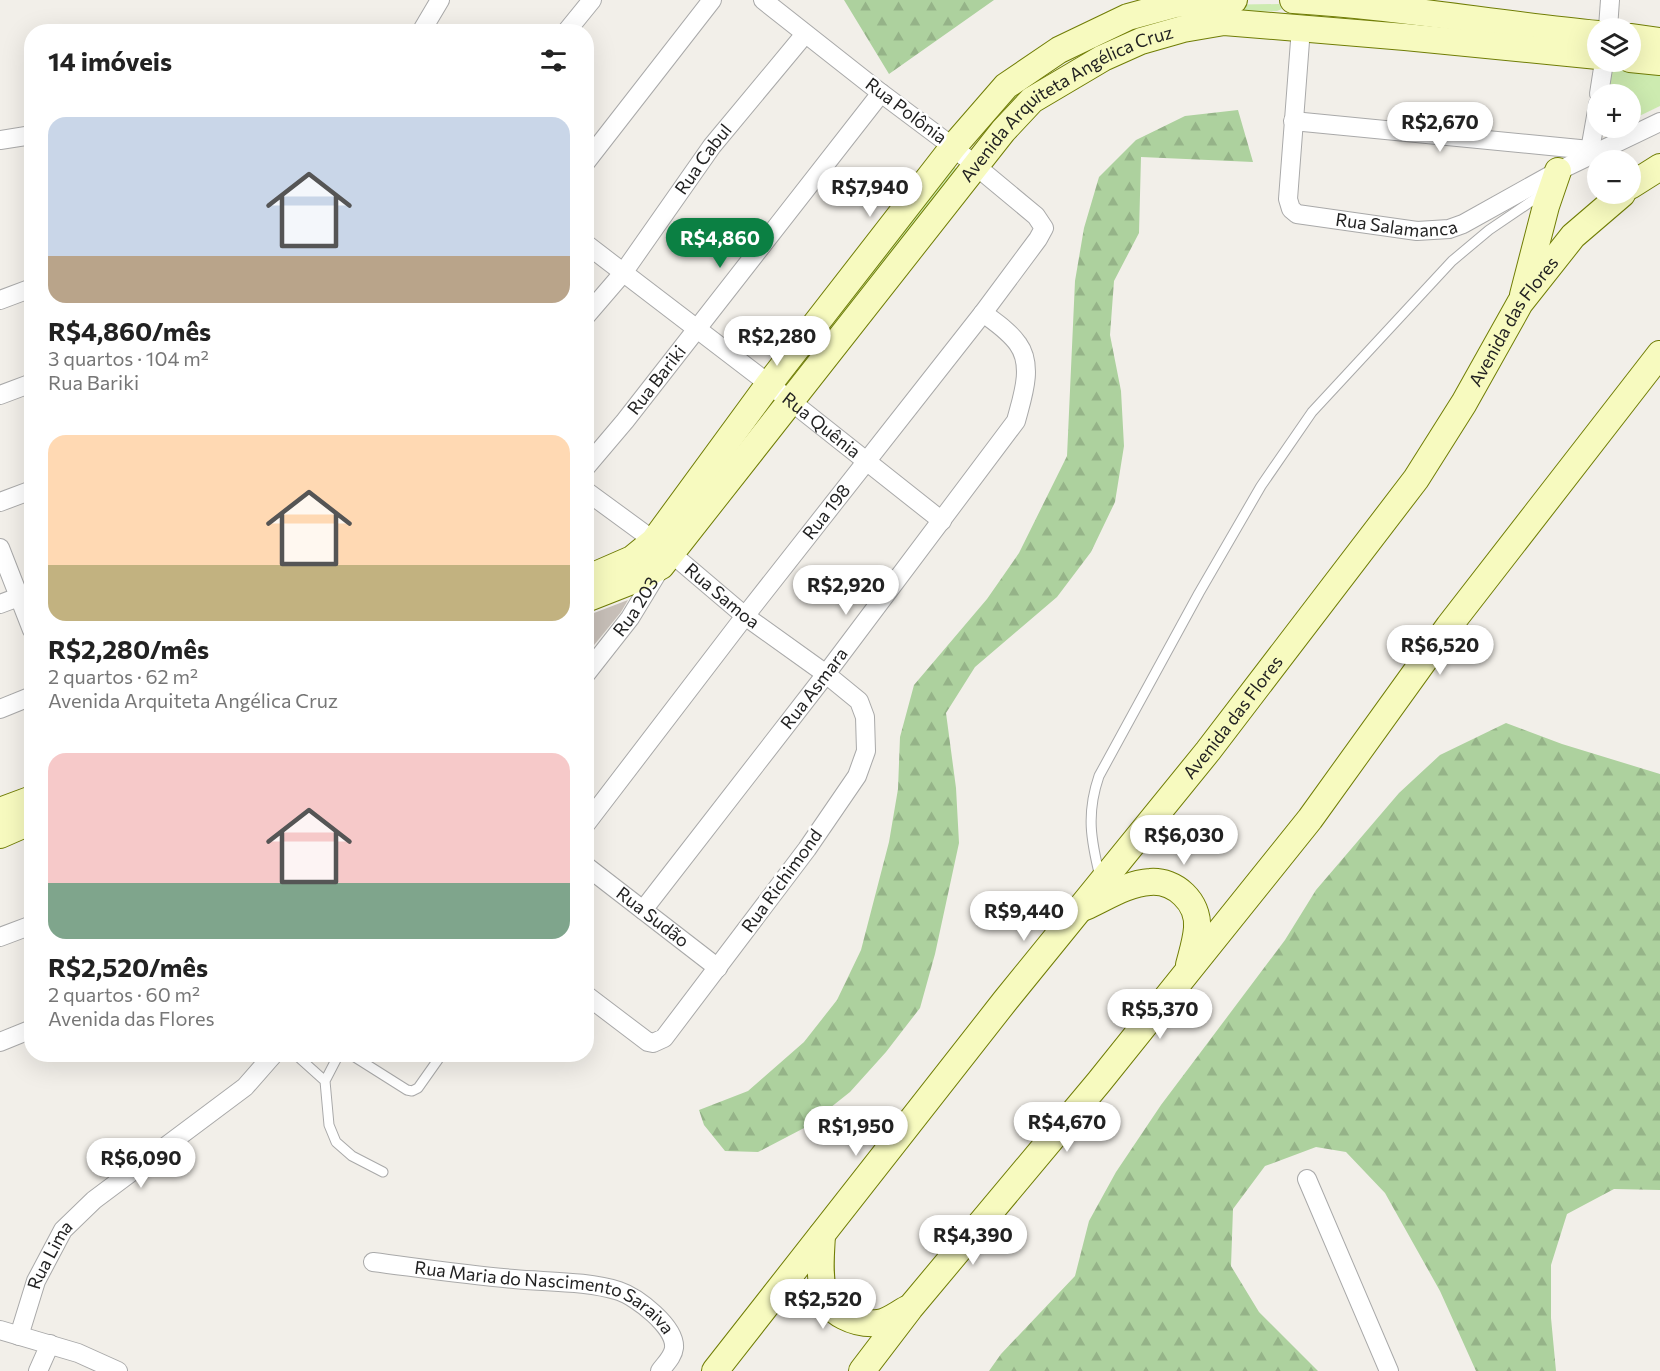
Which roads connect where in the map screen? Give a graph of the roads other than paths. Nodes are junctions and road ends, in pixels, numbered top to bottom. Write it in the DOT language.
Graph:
graph roads {
  1 [pos="440,0"];
  2 [pos="592,0"];
  3 [pos="712,0"];
  4 [pos="763,0"];
  5 [pos="1234,0"];
  6 [pos="1293,0"];
  7 [pos="1610,0"];
  8 [pos="1360,2"];
  9 [pos="1609,18"];
  10 [pos="426,24"];
  11 [pos="572,24"];
  12 [pos="1301,28"];
  13 [pos="1587,33"];
  14 [pos="805,34"];
  15 [pos="1641,38"];
  16 [pos="1660,41"];
  17 [pos="1587,55"];
  18 [pos="1641,60"];
  19 [pos="1660,62"];
  20 [pos="880,93"];
  21 [pos="1293,121"];
  22 [pos="1660,122"];
  23 [pos="24,136"];
  24 [pos="0,140"];
  25 [pos="953,147"];
  26 [pos="1597,150"];
  27 [pos="1587,151"];
  28 [pos="594,152"];
  29 [pos="1587,156"];
  30 [pos="976,166"];
  31 [pos="1660,167"];
  32 [pos="1555,179"];
  33 [pos="1641,179"];
  34 [pos="1610,204"];
  35 [pos="1044,228"];
  36 [pos="594,250"];
  37 [pos="623,273"];
  38 [pos="24,291"];
  39 [pos="0,300"];
  40 [pos="1520,303"];
  41 [pos="594,307"];
  42 [pos="983,313"];
  43 [pos="696,329"];
  44 [pos="1660,354"];
  45 [pos="769,384"];
  46 [pos="24,386"];
  47 [pos="0,395"];
  48 [pos="791,402"];
  49 [pos="594,457"];
  50 [pos="867,460"];
  51 [pos="24,493"];
  52 [pos="594,498"];
  53 [pos="0,502"];
  54 [pos="942,521"];
  55 [pos="0,548"];
  56 [pos="663,554"];
  57 [pos="594,576"];
  58 [pos="24,592"];
  59 [pos="24,594"];
  60 [pos="594,596"];
  61 [pos="0,604"];
  62 [pos="745,616"];
  63 [pos="594,664"];
  64 [pos="826,674"];
  65 [pos="24,699"];
  66 [pos="859,701"];
  67 [pos="0,709"];
  68 [pos="24,802"];
  69 [pos="0,811"];
  70 [pos="594,814"];
  71 [pos="24,824"];
  72 [pos="0,835"];
  73 [pos="594,872"];
  74 [pos="1102,882"];
  75 [pos="643,910"];
  76 [pos="1078,911"];
  77 [pos="24,928"];
  78 [pos="0,937"];
  79 [pos="717,968"];
  80 [pos="1188,971"];
  81 [pos="594,1001"];
  82 [pos="24,1032"];
  83 [pos="0,1042"];
  84 [pos="267,1062"];
  85 [pos="304,1062"];
  86 [pos="335,1062"];
  87 [pos="363,1062"];
  88 [pos="436,1062"];
  89 [pos="325,1081"];
  90 [pos="383,1172"];
  91 [pos="1307,1179"];
  92 [pos="822,1235"];
  93 [pos="372,1262"];
  94 [pos="910,1308"];
  95 [pos="0,1330"];
  96 [pos="19,1336"];
  97 [pos="50,1344"];
  98 [pos="38,1371"];
  99 [pos="118,1371"];
  100 [pos="660,1371"];
  101 [pos="715,1371"];
  102 [pos="862,1371"];
  103 [pos="1389,1371"];
  1 -- 10 [label="street"];
  2 -- 11 [label="street"];
  3 -- 28 [label="street"];
  4 -- 14 [label="street, Rua Polônia"];
  5 -- 25 [label="main road, Avenida Arquiteta Angélica Cruz"];
  6 -- 8 [label="main road"];
  7 -- 9 [label="street"];
  8 -- 13 [label="main road"];
  12 -- 17 [label="main road, Avenida Arquiteta Angélica Cruz"];
  12 -- 21 [label="street, Rua Salamanca"];
  12 -- 30 [label="main road, Avenida Arquiteta Angélica Cruz"];
  14 -- 20 [label="street, Rua Polônia"];
  14 -- 37 [label="street, Rua Cabul"];
  15 -- 16 [label="main road"];
  18 -- 19 [label="main road"];
  20 -- 25 [label="street, Rua Polônia"];
  20 -- 43 [label="street, Rua Bariki"];
  21 -- 27 [label="street"];
  21 -- 32 [label="street, Rua Salamanca"];
  22 -- 26 [label="street, Rua Salamanca"];
  23 -- 24 [label="street"];
  25 -- 30 [label="street, Rua Polônia"];
  25 -- 45 [label="main road, Avenida Arquiteta Angélica Cruz"];
  29 -- 32 [label="street, Rua Salamanca"];
  30 -- 35 [label="street, Rua Polônia"];
  30 -- 48 [label="main road, Avenida Arquiteta Angélica Cruz"];
  31 -- 33 [label="main road"];
  32 -- 40 [label="main road"];
  32 -- 74 [label="lane"];
  34 -- 40 [label="main road, Avenida das Flores"];
  35 -- 42 [label="street, Rua 198"];
  36 -- 37 [label="street, Rua Quênia"];
  37 -- 41 [label="street, Rua Cabul"];
  37 -- 43 [label="street, Rua Quênia"];
  38 -- 39 [label="street"];
  40 -- 74 [label="main road, Avenida das Flores"];
  42 -- 50 [label="street, Rua 198"];
  42 -- 54 [label="street, Rua Asmara"];
  43 -- 45 [label="street, Rua Quênia"];
  43 -- 49 [label="street, Rua Bariki"];
  44 -- 80 [label="main road"];
  45 -- 48 [label="street, Rua Quênia"];
  45 -- 56 [label="main road, Avenida Arquiteta Angélica Cruz"];
  46 -- 47 [label="street"];
  48 -- 50 [label="street, Rua Quênia"];
  48 -- 56 [label="main road, Avenida Arquiteta Angélica Cruz"];
  50 -- 54 [label="street, Rua Quênia"];
  50 -- 62 [label="street, Rua 198"];
  51 -- 53 [label="street"];
  52 -- 56 [label="street, Rua Samoa"];
  54 -- 64 [label="street, Rua Asmara"];
  55 -- 58 [label="street"];
  56 -- 57 [label="main road, Avenida Arquiteta Angélica Cruz"];
  56 -- 60 [label="main road, Avenida Arquiteta Angélica Cruz"];
  56 -- 62 [label="street, Rua Samoa"];
  56 -- 63 [label="street, Rua 203"];
  59 -- 61 [label="street"];
  62 -- 64 [label="street, Rua Samoa"];
  62 -- 70 [label="street, Rua 198"];
  64 -- 66 [label="street, Rua Samoa"];
  64 -- 75 [label="street, Rua Asmara"];
  65 -- 67 [label="street"];
  66 -- 79 [label="street, Rua Richimond"];
  68 -- 69 [label="main road"];
  71 -- 72 [label="main road"];
  73 -- 75 [label="street, Rua Sudão"];
  74 -- 76 [label="main road, Avenida das Flores"];
  75 -- 79 [label="street, Rua Sudão"];
  76 -- 80 [label="main road"];
  76 -- 92 [label="main road, Avenida das Flores"];
  77 -- 78 [label="street"];
  79 -- 81 [label="street, Rua Richimond"];
  80 -- 94 [label="main road"];
  82 -- 83 [label="street"];
  84 -- 96 [label="street, Rua Lima"];
  85 -- 89 [label="lane"];
  86 -- 89 [label="lane"];
  87 -- 88 [label="lane"];
  89 -- 90 [label="lane"];
  91 -- 103 [label="street"];
  92 -- 94 [label="main road"];
  92 -- 101 [label="main road, Avenida das Flores"];
  93 -- 100 [label="street, Rua Maria do Nascimento Saraiva"];
  94 -- 102 [label="main road"];
  95 -- 96 [label="street"];
  96 -- 97 [label="street"];
  97 -- 98 [label="street"];
  97 -- 99 [label="street"];
}
